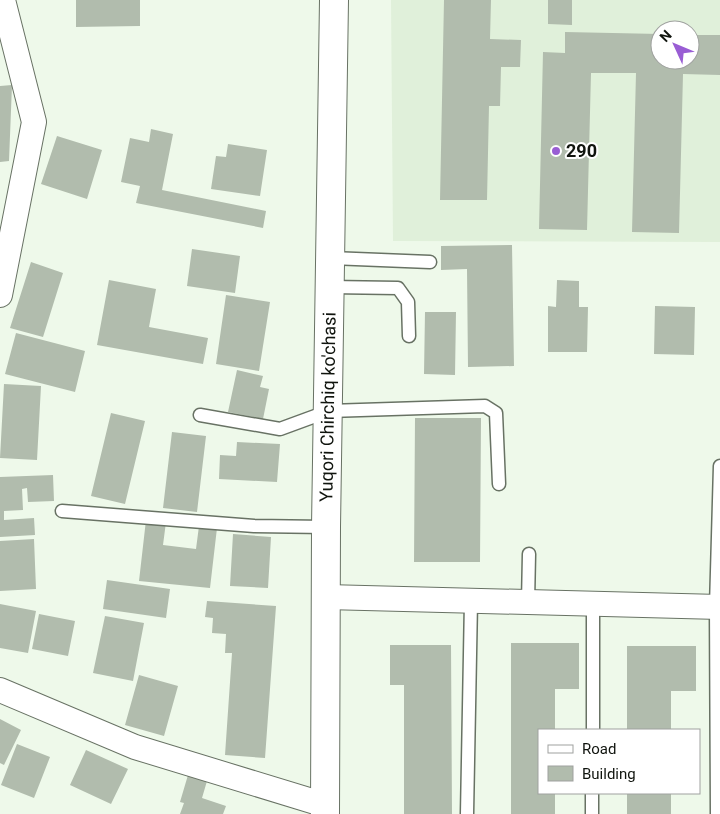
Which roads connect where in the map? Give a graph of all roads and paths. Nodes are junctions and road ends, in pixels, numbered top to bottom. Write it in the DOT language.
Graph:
graph roads {
  1 [pos="2,0"];
  2 [pos="334,0"];
  3 [pos="331,258"];
  4 [pos="430,262"];
  5 [pos="330,287"];
  6 [pos="0,296"];
  7 [pos="409,336"];
  8 [pos="329,411"];
  9 [pos="200,415"];
  10 [pos="720,466"];
  11 [pos="499,484"];
  12 [pos="62,510"];
  13 [pos="326,527"];
  14 [pos="529,554"];
  15 [pos="326,597"];
  16 [pos="471,601"];
  17 [pos="528,602"];
  18 [pos="594,604"];
  19 [pos="718,607"];
  20 [pos="0,690"];
  21 [pos="593,729"];
  22 [pos="592,794"];
  23 [pos="325,810"];
  24 [pos="467,814"];
  25 [pos="592,814"];
  26 [pos="717,814"];
  1 -- 6 [label="street"];
  2 -- 3 [label="street, Yuqori Chirchiq ko'chasi"];
  3 -- 4 [label="lane"];
  3 -- 5 [label="street, Yuqori Chirchiq ko'chasi"];
  5 -- 7 [label="lane"];
  5 -- 8 [label="street, Yuqori Chirchiq ko'chasi"];
  8 -- 9 [label="lane"];
  8 -- 11 [label="lane"];
  8 -- 13 [label="street, Yuqori Chirchiq ko'chasi"];
  10 -- 19 [label="lane"];
  12 -- 13 [label="lane"];
  13 -- 15 [label="street, Yuqori Chirchiq ko'chasi"];
  14 -- 17 [label="lane"];
  15 -- 16 [label="street"];
  15 -- 23 [label="street, Yuqori Chirchiq ko'chasi"];
  16 -- 17 [label="street"];
  16 -- 24 [label="lane"];
  17 -- 18 [label="street"];
  18 -- 19 [label="street"];
  18 -- 21 [label="lane"];
  19 -- 26 [label="lane"];
  20 -- 23 [label="street"];
  22 -- 25 [label="lane"];
}
